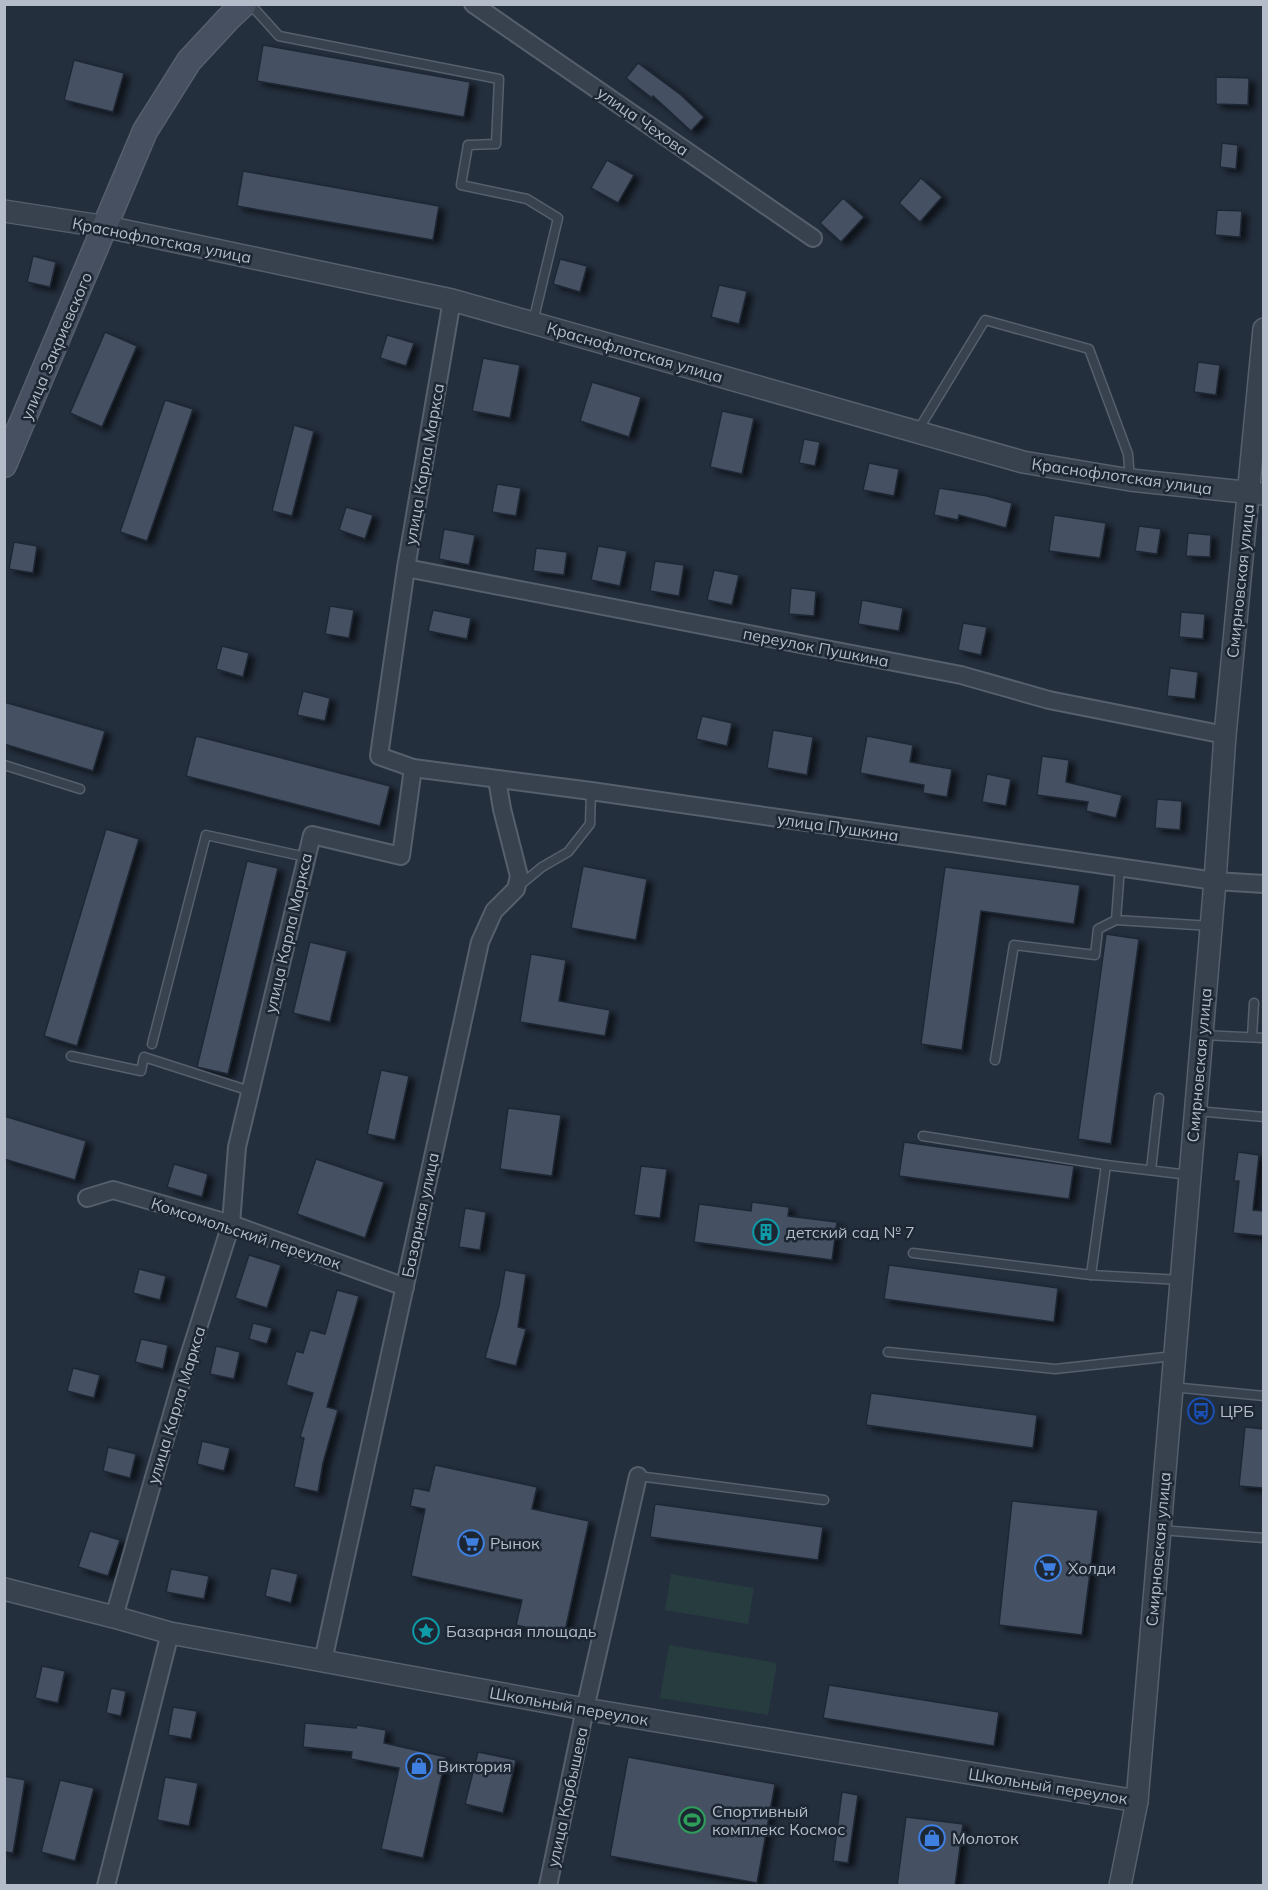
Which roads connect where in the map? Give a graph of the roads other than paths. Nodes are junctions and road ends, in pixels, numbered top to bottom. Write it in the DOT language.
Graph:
graph roads {
  1 [pos="244,4"];
  2 [pos="249,4"];
  3 [pos="473,4"];
  4 [pos="4,211"];
  5 [pos="106,227"];
  6 [pos="813,238"];
  7 [pos="452,300"];
  8 [pos="533,323"];
  9 [pos="1263,329"];
  10 [pos="917,432"];
  11 [pos="4,465"];
  12 [pos="1130,480"];
  13 [pos="1256,494"];
  14 [pos="406,568"];
  15 [pos="1225,735"];
  16 [pos="4,765"];
  17 [pos="413,768"];
  18 [pos="497,779"];
  19 [pos="80,789"];
  20 [pos="591,791"];
  21 [pos="306,857"];
  22 [pos="1120,867"];
  23 [pos="1215,881"];
  24 [pos="1263,884"];
  25 [pos="516,889"];
  26 [pos="1116,920"];
  27 [pos="1211,926"];
  28 [pos="1254,1003"];
  29 [pos="1202,1035"];
  30 [pos="1252,1037"];
  31 [pos="1263,1038"];
  32 [pos="152,1044"];
  33 [pos="71,1056"];
  34 [pos="996,1060"];
  35 [pos="250,1091"];
  36 [pos="1160,1098"];
  37 [pos="1196,1111"];
  38 [pos="1263,1117"];
  39 [pos="923,1136"];
  40 [pos="1106,1165"];
  41 [pos="1151,1170"];
  42 [pos="1190,1175"];
  43 [pos="87,1198"];
  44 [pos="231,1224"];
  45 [pos="914,1253"];
  46 [pos="1091,1275"];
  47 [pos="1181,1280"];
  48 [pos="405,1287"];
  49 [pos="888,1352"];
  50 [pos="1175,1356"];
  51 [pos="1172,1387"];
  52 [pos="1263,1396"];
  53 [pos="638,1476"];
  54 [pos="824,1500"];
  55 [pos="1160,1530"];
  56 [pos="1263,1538"];
  57 [pos="4,1589"];
  58 [pos="114,1617"];
  59 [pos="170,1634"];
  60 [pos="323,1661"];
  61 [pos="585,1709"];
  62 [pos="1137,1801"];
  63 [pos="108,1885"];
  64 [pos="548,1886"];
  65 [pos="1120,1886"];
  1 -- 5 [label="main road, улица Закриевского"];
  2 -- 8 [label="lane"];
  3 -- 6 [label="street, улица Чехова"];
  4 -- 5 [label="street, Краснофлотская улица"];
  5 -- 7 [label="street, Краснофлотская улица"];
  5 -- 11 [label="main road, улица Закриевского"];
  7 -- 8 [label="street, Краснофлотская улица"];
  7 -- 14 [label="street, улица Карла Маркса"];
  8 -- 10 [label="street, Краснофлотская улица"];
  9 -- 13 [label="street, Смирновская улица"];
  10 -- 12 [label="street, Краснофлотская улица"];
  10 -- 12 [label="lane"];
  12 -- 13 [label="street, Краснофлотская улица"];
  13 -- 15 [label="street, Смирновская улица"];
  14 -- 15 [label="street, переулок Пушкина"];
  14 -- 17 [label="street, улица Карла Маркса"];
  15 -- 23 [label="street, Смирновская улица"];
  16 -- 19 [label="lane"];
  17 -- 18 [label="street, улица Пушкина"];
  17 -- 21 [label="street, улица Карла Маркса"];
  18 -- 20 [label="street, улица Пушкина"];
  18 -- 25 [label="street"];
  20 -- 22 [label="street, улица Пушкина"];
  20 -- 25 [label="lane"];
  21 -- 32 [label="lane"];
  21 -- 35 [label="street, улица Карла Маркса"];
  22 -- 23 [label="street, улица Пушкина"];
  22 -- 26 [label="lane"];
  23 -- 24 [label="street, улица Пушкина"];
  23 -- 27 [label="street, Смирновская улица"];
  25 -- 48 [label="street, Базарная улица"];
  26 -- 27 [label="lane"];
  26 -- 34 [label="lane"];
  27 -- 29 [label="street, Смирновская улица"];
  28 -- 30 [label="lane"];
  29 -- 30 [label="lane"];
  29 -- 37 [label="street, Смирновская улица"];
  30 -- 31 [label="lane"];
  33 -- 35 [label="lane"];
  35 -- 44 [label="street, улица Карла Маркса"];
  36 -- 41 [label="lane"];
  37 -- 38 [label="lane"];
  37 -- 42 [label="street, Смирновская улица"];
  39 -- 40 [label="lane"];
  40 -- 41 [label="lane"];
  40 -- 46 [label="lane"];
  41 -- 42 [label="lane"];
  42 -- 47 [label="street, Смирновская улица"];
  43 -- 44 [label="street, Комсомольский переулок"];
  44 -- 48 [label="street, Комсомольский переулок"];
  44 -- 58 [label="street, улица Карла Маркса"];
  45 -- 46 [label="lane"];
  46 -- 47 [label="lane"];
  47 -- 50 [label="street, Смирновская улица"];
  48 -- 60 [label="street, Базарная улица"];
  49 -- 50 [label="lane"];
  50 -- 51 [label="street, Смирновская улица"];
  51 -- 52 [label="lane"];
  51 -- 55 [label="street, Смирновская улица"];
  53 -- 54 [label="lane"];
  53 -- 61 [label="street, улица Карбышева"];
  55 -- 56 [label="lane"];
  55 -- 62 [label="street, Смирновская улица"];
  57 -- 58 [label="street, Школьный переулок"];
  58 -- 59 [label="street, Школьный переулок"];
  59 -- 60 [label="street, Школьный переулок"];
  59 -- 63 [label="street"];
  60 -- 61 [label="street, Школьный переулок"];
  61 -- 62 [label="street, Школьный переулок"];
  61 -- 64 [label="street, улица Карбышева"];
  62 -- 65 [label="street, Смирновская улица"];
}
